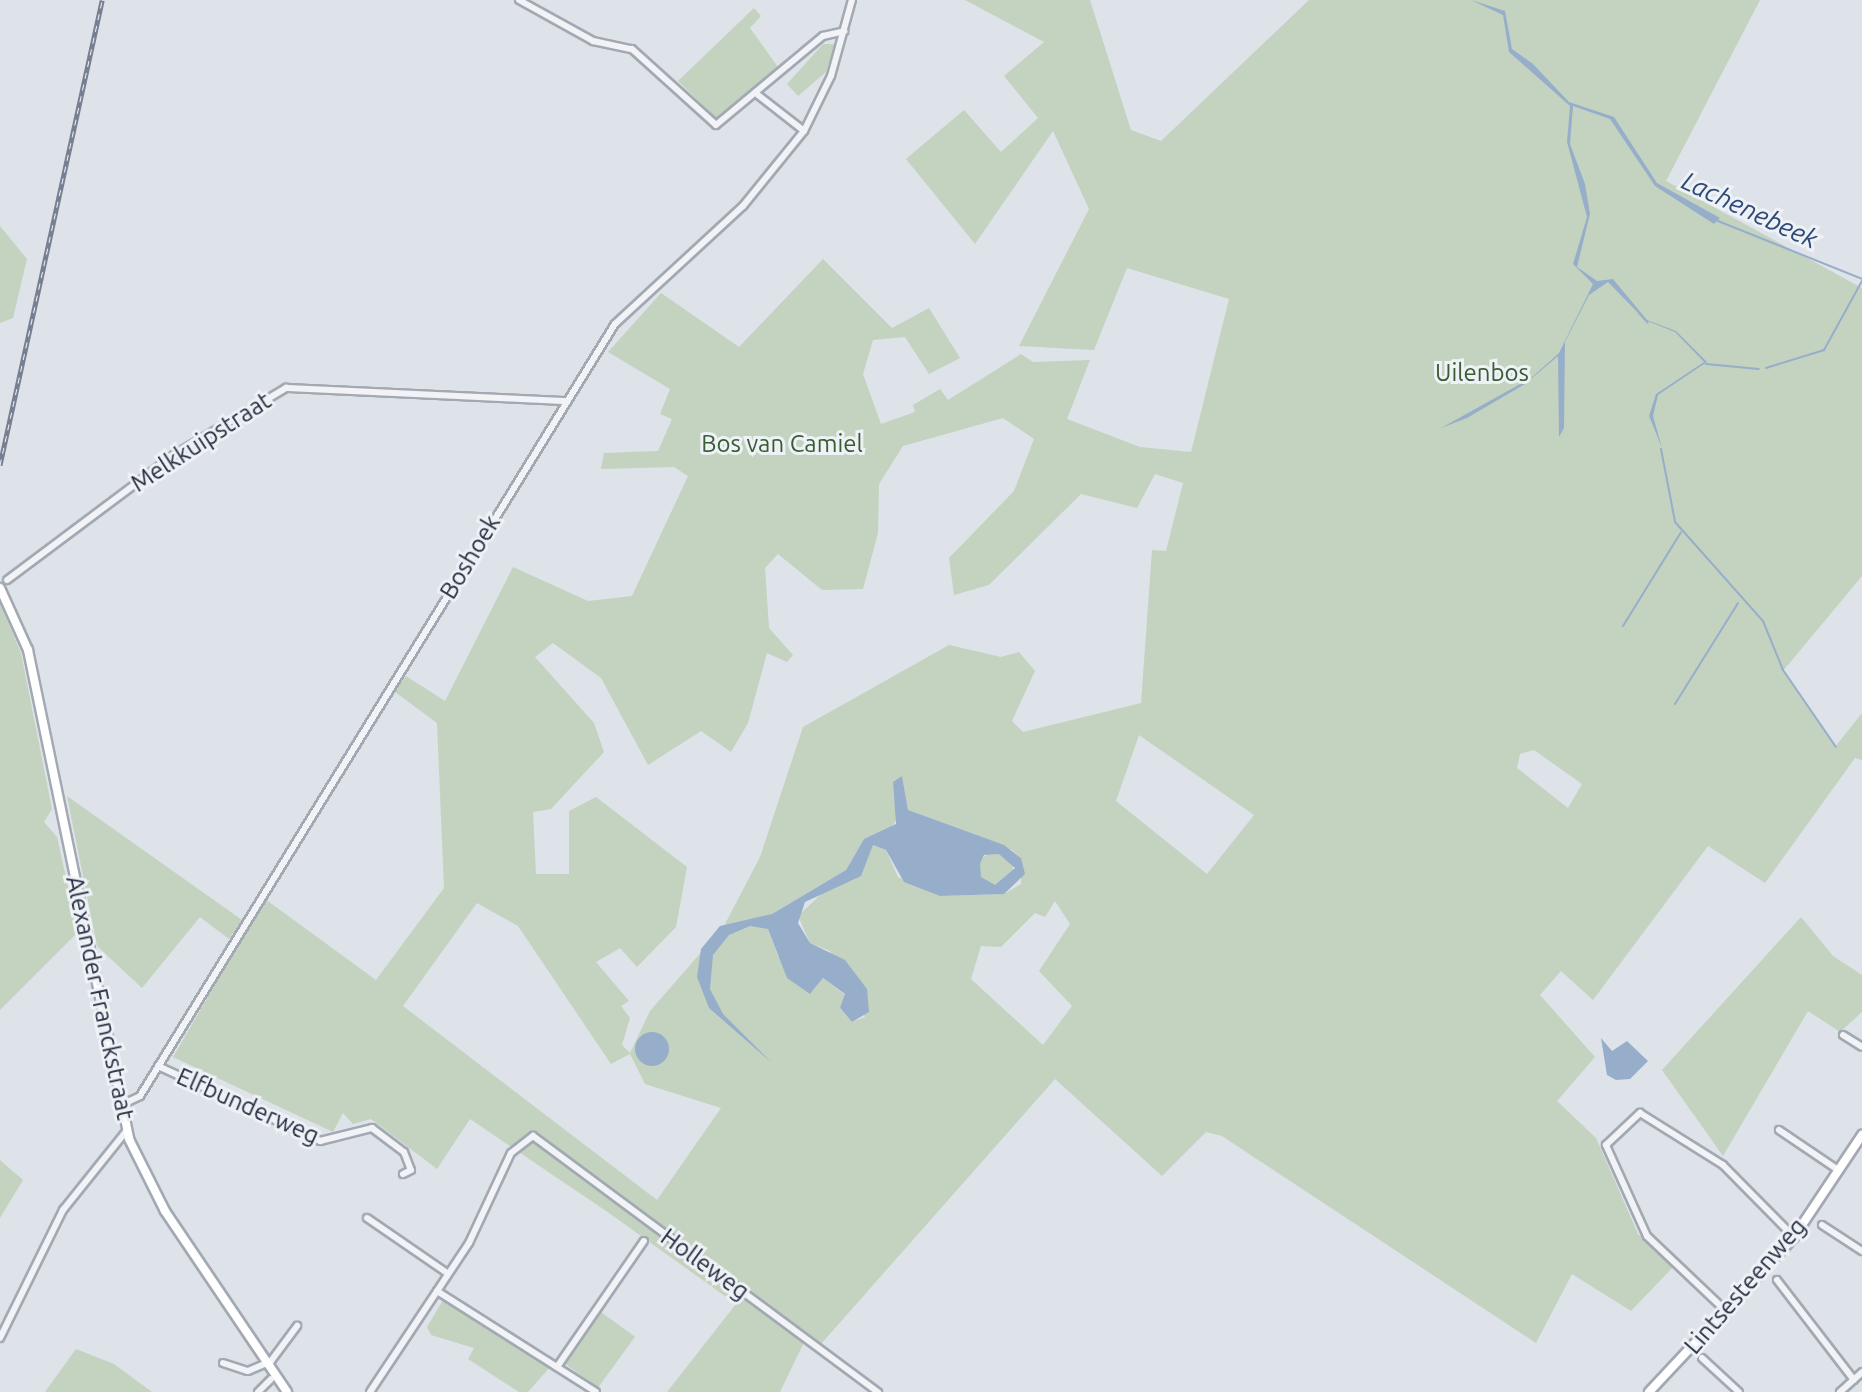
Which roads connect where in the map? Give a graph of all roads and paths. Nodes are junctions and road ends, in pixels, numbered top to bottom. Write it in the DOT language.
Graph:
graph roads {
  1 [pos="519,0"];
  2 [pos="852,0"];
  3 [pos="844,31"];
  4 [pos="758,95"];
  5 [pos="804,131"];
  6 [pos="566,401"];
  7 [pos="7,580"];
  8 [pos="0,588"];
  9 [pos="1843,1035"];
  10 [pos="1862,1047"];
  11 [pos="158,1066"];
  12 [pos="121,1105"];
  13 [pos="127,1130"];
  14 [pos="1779,1130"];
  15 [pos="1862,1135"];
  16 [pos="420,1167"];
  17 [pos="411,1170"];
  18 [pos="1838,1170"];
  19 [pos="403,1174"];
  20 [pos="367,1218"];
  21 [pos="1822,1225"];
  22 [pos="1794,1237"];
  23 [pos="644,1241"];
  24 [pos="1862,1251"];
  25 [pos="447,1273"];
  26 [pos="1777,1280"];
  27 [pos="437,1291"];
  28 [pos="1727,1312"];
  29 [pos="297,1326"];
  30 [pos="0,1338"];
  31 [pos="1702,1358"];
  32 [pos="223,1363"];
  33 [pos="264,1363"];
  34 [pos="557,1367"];
  35 [pos="1862,1372"];
  36 [pos="271,1379"];
  37 [pos="1854,1380"];
  38 [pos="372,1389"];
  39 [pos="258,1392"];
  40 [pos="287,1392"];
  41 [pos="596,1392"];
  42 [pos="878,1392"];
  43 [pos="1649,1392"];
  44 [pos="1739,1392"];
  45 [pos="1840,1392"];
  1 -- 4 [label="street"];
  2 -- 3 [label="street, Boshoek"];
  3 -- 4 [label="street"];
  3 -- 5 [label="street, Boshoek"];
  4 -- 5 [label="street"];
  5 -- 6 [label="street, Boshoek"];
  6 -- 7 [label="street, Melkkuipstraat"];
  6 -- 11 [label="street, Boshoek"];
  8 -- 12 [label="street, Alexander Franckstraat"];
  9 -- 10 [label="street"];
  11 -- 12 [label="street, Boshoek"];
  11 -- 17 [label="street, Elfbunderweg"];
  12 -- 13 [label="street, Alexander Franckstraat"];
  13 -- 30 [label="street"];
  13 -- 33 [label="street, Alexander Franckstraat"];
  14 -- 18 [label="street"];
  15 -- 18 [label="street, Lintsesteenweg"];
  16 -- 17 [label="street"];
  17 -- 19 [label="street"];
  18 -- 22 [label="street, Lintsesteenweg"];
  20 -- 25 [label="street"];
  21 -- 24 [label="street"];
  22 -- 28 [label="street, Lintsesteenweg"];
  22 -- 28 [label="street"];
  23 -- 34 [label="street"];
  25 -- 27 [label="street"];
  25 -- 42 [label="street, Holleweg"];
  26 -- 37 [label="street"];
  27 -- 34 [label="street"];
  27 -- 38 [label="street"];
  28 -- 43 [label="street, Lintsesteenweg"];
  29 -- 33 [label="street"];
  31 -- 44 [label="street"];
  32 -- 33 [label="street"];
  33 -- 36 [label="street, Alexander Franckstraat"];
  34 -- 41 [label="street"];
  35 -- 37 [label="street"];
  36 -- 39 [label="street"];
  36 -- 40 [label="street"];
  37 -- 45 [label="street"];
}
